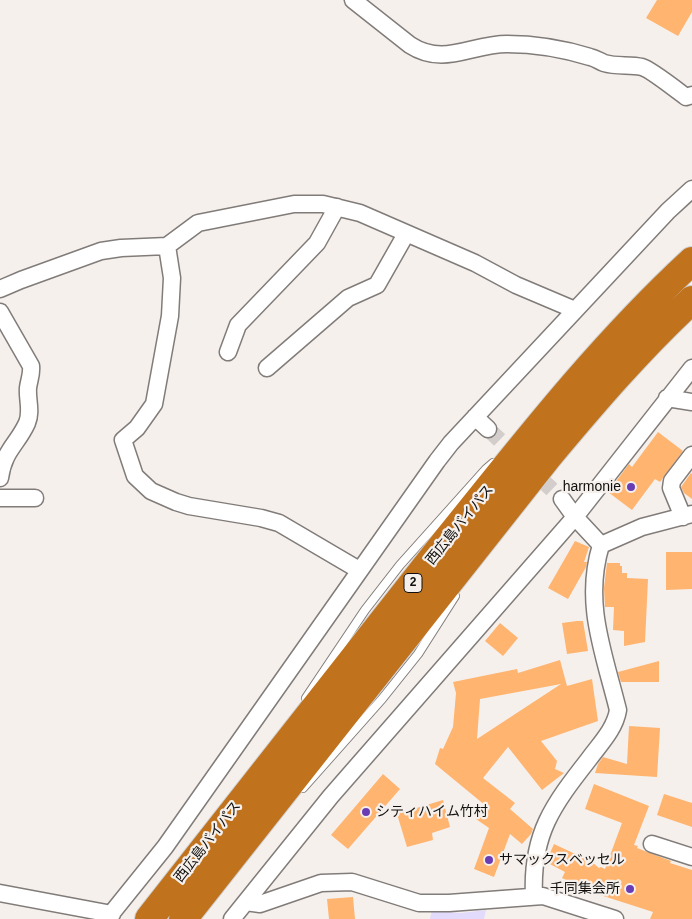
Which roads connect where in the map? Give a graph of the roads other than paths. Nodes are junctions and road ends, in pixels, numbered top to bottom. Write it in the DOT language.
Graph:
graph roads {
  1 [pos="354,0"];
  2 [pos="692,95"];
  3 [pos="692,189"];
  4 [pos="337,206"];
  5 [pos="406,234"];
  6 [pos="168,246"];
  7 [pos="692,261"];
  8 [pos="0,289"];
  9 [pos="692,300"];
  10 [pos="692,308"];
  11 [pos="575,310"];
  12 [pos="0,312"];
  13 [pos="664,327"];
  14 [pos="228,352"];
  15 [pos="267,368"];
  16 [pos="692,368"];
  17 [pos="667,398"];
  18 [pos="692,402"];
  19 [pos="476,417"];
  20 [pos="539,425"];
  21 [pos="488,430"];
  22 [pos="509,450"];
  23 [pos="692,455"];
  24 [pos="501,456"];
  25 [pos="0,478"];
  26 [pos="528,483"];
  27 [pos="0,498"];
  28 [pos="35,498"];
  29 [pos="562,499"];
  30 [pos="688,515"];
  31 [pos="575,517"];
  32 [pos="506,525"];
  33 [pos="601,545"];
  34 [pos="359,570"];
  35 [pos="462,587"];
  36 [pos="302,704"];
  37 [pos="280,738"];
  38 [pos="238,805"];
  39 [pos="270,808"];
  40 [pos="652,844"];
  41 [pos="692,857"];
  42 [pos="0,893"];
  43 [pos="534,896"];
  44 [pos="246,902"];
  45 [pos="109,917"];
  46 [pos="149,919"];
  47 [pos="183,919"];
  48 [pos="232,919"];
  49 [pos="615,919"];
  1 -- 2 [label="street"];
  3 -- 11 [label="street"];
  4 -- 5 [label="street"];
  4 -- 6 [label="street"];
  4 -- 14 [label="street"];
  5 -- 11 [label="street"];
  5 -- 15 [label="street"];
  6 -- 8 [label="street"];
  6 -- 34 [label="street"];
  7 -- 20 [label="highway, 西広島バイパス / 2"];
  9 -- 13 [label="highway, 西広島バイパス / 2"];
  10 -- 13 [label="highway, 2"];
  11 -- 19 [label="street"];
  12 -- 25 [label="street"];
  13 -- 26 [label="highway, 西広島バイパス / 2"];
  16 -- 17 [label="street"];
  17 -- 18 [label="street"];
  17 -- 31 [label="street"];
  19 -- 21 [label="street"];
  19 -- 34 [label="street"];
  20 -- 22 [label="lane"];
  20 -- 38 [label="highway, 西広島バイパス / 2"];
  23 -- 30 [label="street"];
  24 -- 36 [label="lane"];
  26 -- 32 [label="lane"];
  26 -- 39 [label="highway, 西広島バイパス / 2"];
  27 -- 28 [label="street"];
  29 -- 31 [label="street"];
  30 -- 33 [label="street"];
  31 -- 33 [label="street"];
  31 -- 44 [label="street"];
  33 -- 43 [label="street"];
  34 -- 45 [label="street"];
  35 -- 39 [label="lane"];
  37 -- 38 [label="lane"];
  38 -- 46 [label="highway, 西広島バイパス / 2"];
  39 -- 47 [label="highway, 西広島バイパス / 2"];
  40 -- 41 [label="street"];
  42 -- 45 [label="street"];
  43 -- 44 [label="street"];
  43 -- 49 [label="street"];
  44 -- 48 [label="street"];
}
